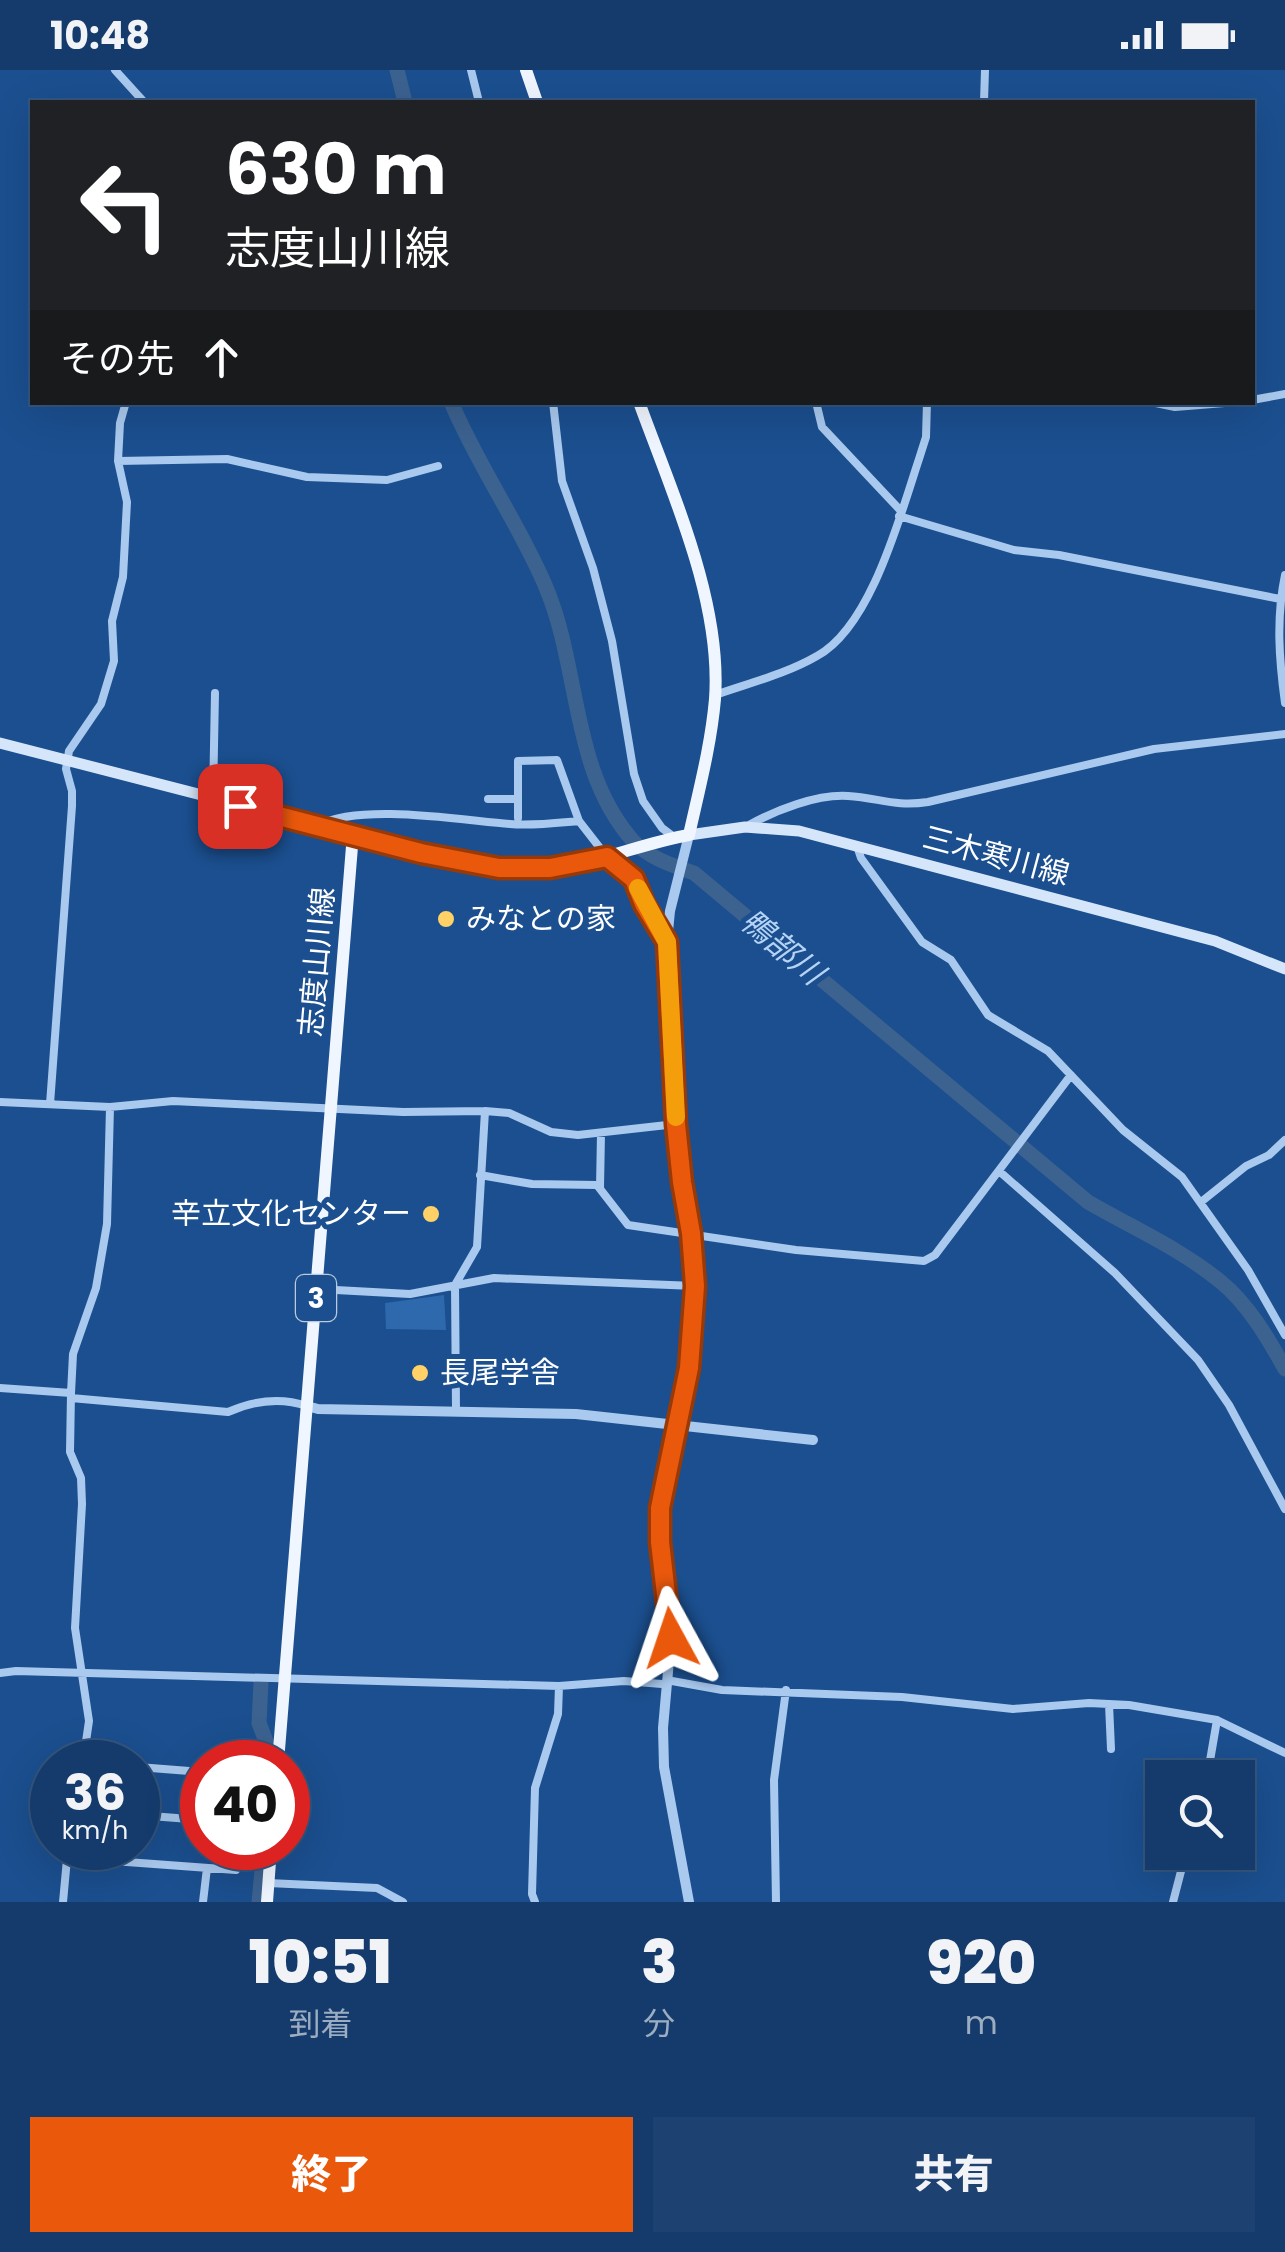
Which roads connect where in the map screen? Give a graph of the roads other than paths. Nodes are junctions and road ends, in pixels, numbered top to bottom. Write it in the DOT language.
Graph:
graph roads {
  1 [pos="116,70"];
  2 [pos="471,70"];
  3 [pos="526,70"];
  4 [pos="984,70"];
  5 [pos="142,100"];
  6 [pos="478,100"];
  7 [pos="536,100"];
  8 [pos="984,100"];
  9 [pos="1285,394"];
  10 [pos="1255,399"];
  11 [pos="125,405"];
  12 [pos="554,405"];
  13 [pos="641,405"];
  14 [pos="817,405"];
  15 [pos="928,405"];
  16 [pos="1166,405"];
  17 [pos="1200,405"];
  18 [pos="118,461"];
  19 [pos="438,466"];
  20 [pos="900,514"];
  21 [pos="1285,575"];
  22 [pos="1280,599"];
  23 [pos="215,693"];
  24 [pos="715,696"];
  25 [pos="1285,704"];
  26 [pos="1285,734"];
  27 [pos="0,743"];
  28 [pos="69,761"];
  29 [pos="213,799"];
  30 [pos="488,799"];
  31 [pos="518,800"];
  32 [pos="518,818"];
  33 [pos="579,822"];
  34 [pos="318,825"];
  35 [pos="744,827"];
  36 [pos="352,834"];
  37 [pos="689,834"];
  38 [pos="672,838"];
  39 [pos="858,846"];
  40 [pos="610,856"];
  41 [pos="667,942"];
  42 [pos="1285,969"];
  43 [pos="1071,1075"];
  44 [pos="0,1102"];
  45 [pos="50,1104"];
  46 [pos="110,1107"];
  47 [pos="331,1110"];
  48 [pos="485,1112"];
  49 [pos="676,1124"];
  50 [pos="601,1133"];
  51 [pos="1285,1140"];
  52 [pos="1000,1168"];
  53 [pos="480,1174"];
  54 [pos="600,1188"];
  55 [pos="1201,1202"];
  56 [pos="691,1233"];
  57 [pos="455,1286"];
  58 [pos="695,1286"];
  59 [pos="316,1289"];
  60 [pos="1285,1335"];
  61 [pos="0,1388"];
  62 [pos="71,1396"];
  63 [pos="307,1406"];
  64 [pos="456,1411"];
  65 [pos="678,1426"];
  66 [pos="813,1440"];
  67 [pos="1285,1509"];
  68 [pos="0,1673"];
  69 [pos="82,1673"];
  70 [pos="285,1678"];
  71 [pos="667,1682"];
  72 [pos="559,1686"];
  73 [pos="786,1690"];
  74 [pos="1109,1704"];
  75 [pos="1216,1720"];
  76 [pos="86,1740"];
  77 [pos="280,1740"];
  78 [pos="1112,1749"];
  79 [pos="1285,1754"];
  80 [pos="1210,1760"];
  81 [pos="66,1870"];
  82 [pos="206,1870"];
  83 [pos="269,1870"];
  84 [pos="1181,1870"];
  85 [pos="268,1884"];
  86 [pos="385,1897"];
  87 [pos="62,1902"];
  88 [pos="203,1902"];
  89 [pos="267,1902"];
  90 [pos="403,1902"];
  91 [pos="535,1902"];
  92 [pos="689,1902"];
  93 [pos="776,1902"];
  94 [pos="1173,1902"];
  1 -- 5 [label="street"];
  2 -- 6 [label="street"];
  3 -- 7 [label="main road"];
  4 -- 8 [label="street"];
  9 -- 10 [label="street"];
  11 -- 18 [label="street"];
  12 -- 38 [label="street"];
  13 -- 24 [label="main road"];
  14 -- 20 [label="street"];
  15 -- 20 [label="street"];
  16 -- 17 [label="street"];
  18 -- 19 [label="street"];
  18 -- 28 [label="street"];
  20 -- 22 [label="street"];
  20 -- 24 [label="street"];
  21 -- 22 [label="street"];
  22 -- 25 [label="street"];
  23 -- 29 [label="street"];
  24 -- 37 [label="main road"];
  26 -- 35 [label="street"];
  27 -- 28 [label="main road"];
  28 -- 29 [label="main road"];
  28 -- 45 [label="street"];
  29 -- 34 [label="main road"];
  30 -- 31 [label="street"];
  31 -- 32 [label="street"];
  31 -- 33 [label="street"];
  33 -- 34 [label="street"];
  33 -- 40 [label="street"];
  34 -- 36 [label="main road"];
  35 -- 37 [label="main road, 三木寒川線"];
  35 -- 39 [label="main road, 三木寒川線"];
  36 -- 40 [label="main road"];
  36 -- 47 [label="main road, 志度山川線 / 3"];
  37 -- 38 [label="main road"];
  37 -- 41 [label="street"];
  38 -- 40 [label="main road"];
  39 -- 42 [label="main road, 三木寒川線"];
  39 -- 43 [label="street"];
  40 -- 41 [label="street"];
  41 -- 49 [label="street"];
  43 -- 52 [label="street"];
  43 -- 55 [label="street"];
  44 -- 45 [label="street"];
  45 -- 46 [label="street"];
  46 -- 47 [label="street"];
  46 -- 62 [label="street"];
  47 -- 48 [label="street"];
  47 -- 59 [label="main road, 志度山川線 / 3"];
  48 -- 50 [label="street"];
  48 -- 53 [label="street"];
  49 -- 50 [label="street"];
  49 -- 56 [label="street"];
  50 -- 54 [label="street"];
  51 -- 55 [label="street"];
  52 -- 56 [label="street"];
  52 -- 67 [label="street"];
  53 -- 54 [label="street"];
  53 -- 57 [label="street"];
  54 -- 56 [label="street"];
  55 -- 60 [label="street"];
  56 -- 58 [label="street"];
  57 -- 58 [label="street"];
  57 -- 59 [label="street"];
  57 -- 64 [label="street"];
  58 -- 65 [label="street"];
  59 -- 63 [label="main road, 志度山川線 / 3"];
  61 -- 62 [label="street"];
  62 -- 63 [label="street"];
  62 -- 69 [label="street"];
  63 -- 64 [label="street"];
  63 -- 70 [label="main road, 志度山川線 / 3"];
  64 -- 65 [label="street"];
  65 -- 66 [label="street"];
  65 -- 71 [label="street"];
  68 -- 69 [label="street"];
  69 -- 70 [label="street"];
  69 -- 76 [label="street"];
  70 -- 72 [label="street"];
  70 -- 77 [label="main road, 志度山川線 / 3"];
  71 -- 72 [label="street"];
  71 -- 73 [label="street"];
  71 -- 92 [label="street"];
  72 -- 91 [label="street"];
  73 -- 74 [label="street"];
  73 -- 93 [label="street"];
  74 -- 75 [label="street"];
  74 -- 78 [label="street"];
  75 -- 79 [label="street"];
  75 -- 80 [label="street"];
  81 -- 87 [label="street"];
  82 -- 88 [label="street"];
  83 -- 85 [label="main road"];
  84 -- 94 [label="street"];
  85 -- 86 [label="street"];
  85 -- 89 [label="main road"];
  86 -- 90 [label="street"];
}
